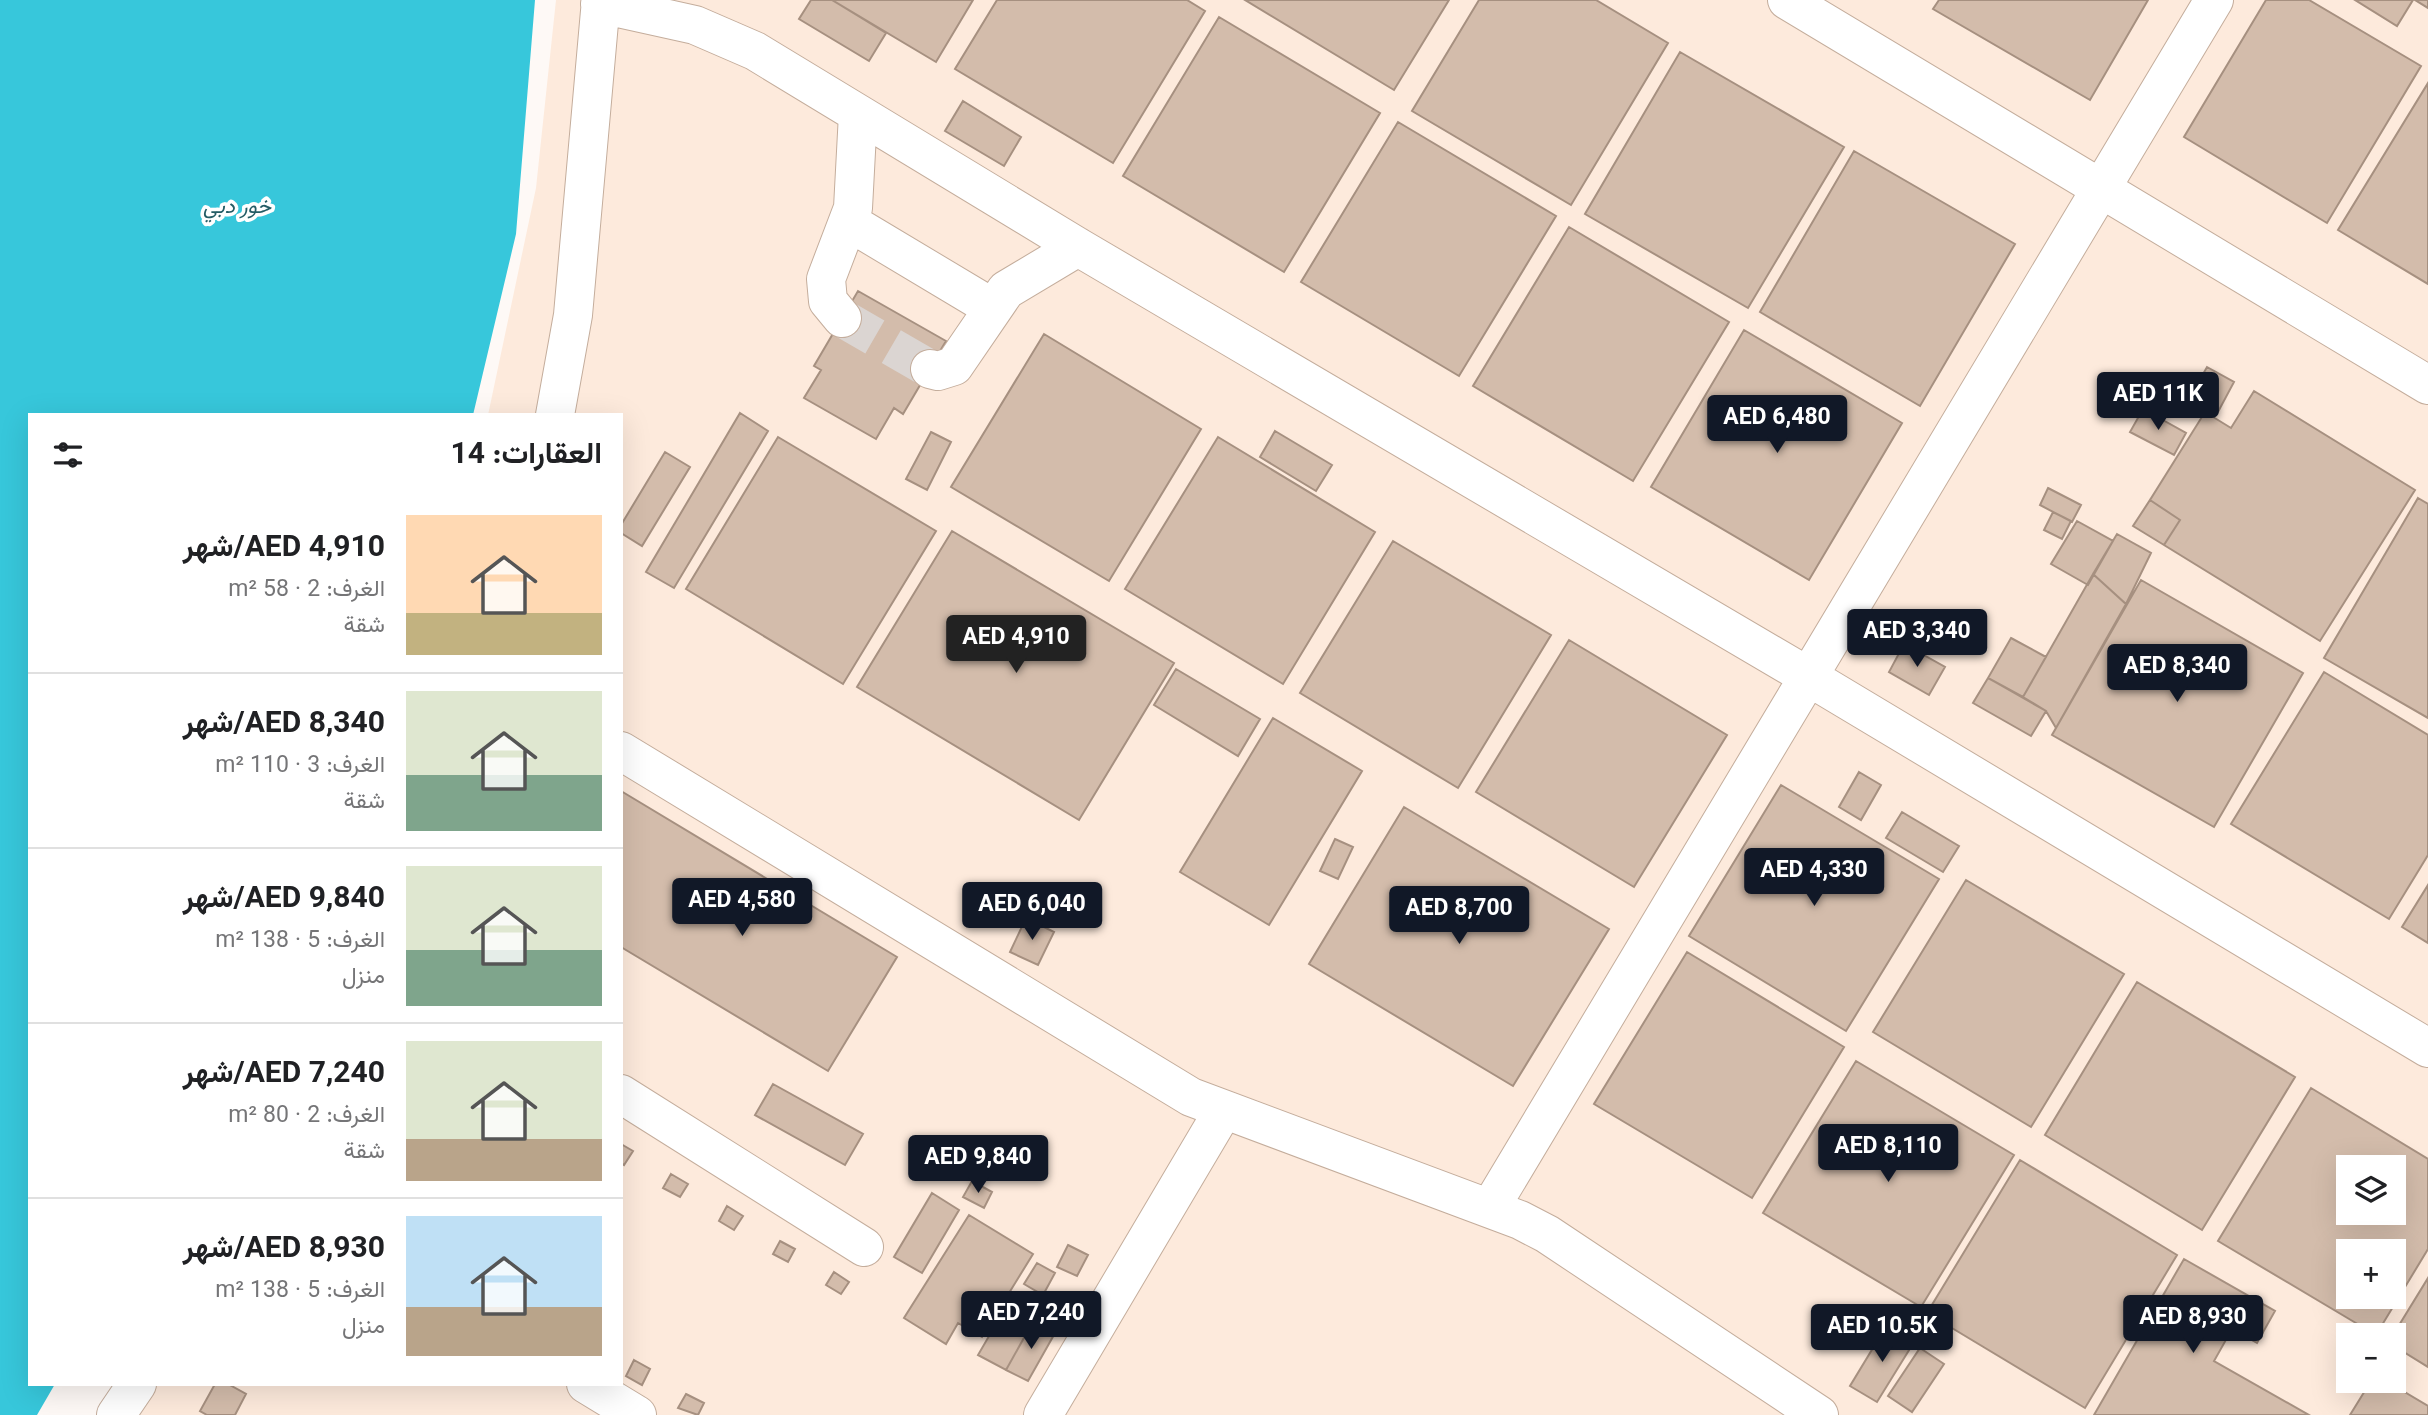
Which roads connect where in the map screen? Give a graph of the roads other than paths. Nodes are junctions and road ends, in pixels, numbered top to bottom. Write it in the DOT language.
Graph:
graph roads {
  1 [pos="1787,0"];
  2 [pos="2214,0"];
  3 [pos="600,2"];
  4 [pos="858,114"];
  5 [pos="2101,188"];
  6 [pos="849,222"];
  7 [pos="1078,247"];
  8 [pos="991,307"];
  9 [pos="842,318"];
  10 [pos="930,369"];
  11 [pos="2428,385"];
  12 [pos="555,413"];
  13 [pos="1809,677"];
  14 [pos="623,752"];
  15 [pos="2428,1048"];
  16 [pos="623,1095"];
  17 [pos="1223,1111"];
  18 [pos="1490,1208"];
  19 [pos="864,1247"];
  20 [pos="136,1386"];
  21 [pos="589,1386"];
  22 [pos="116,1415"];
  23 [pos="637,1415"];
  24 [pos="1043,1415"];
  25 [pos="1819,1415"];
  1 -- 5 [label="lane"];
  2 -- 5 [label="lane"];
  3 -- 4 [label="lane"];
  3 -- 12 [label="lane"];
  4 -- 6 [label="lane"];
  4 -- 7 [label="lane"];
  5 -- 11 [label="lane"];
  5 -- 13 [label="lane"];
  6 -- 8 [label="lane"];
  6 -- 9 [label="lane"];
  7 -- 8 [label="lane"];
  7 -- 13 [label="lane"];
  8 -- 10 [label="lane"];
  13 -- 15 [label="lane"];
  13 -- 18 [label="lane"];
  14 -- 17 [label="lane"];
  16 -- 19 [label="lane"];
  17 -- 18 [label="lane"];
  17 -- 24 [label="lane"];
  18 -- 25 [label="lane"];
  20 -- 22 [label="lane"];
  21 -- 23 [label="lane"];
}
